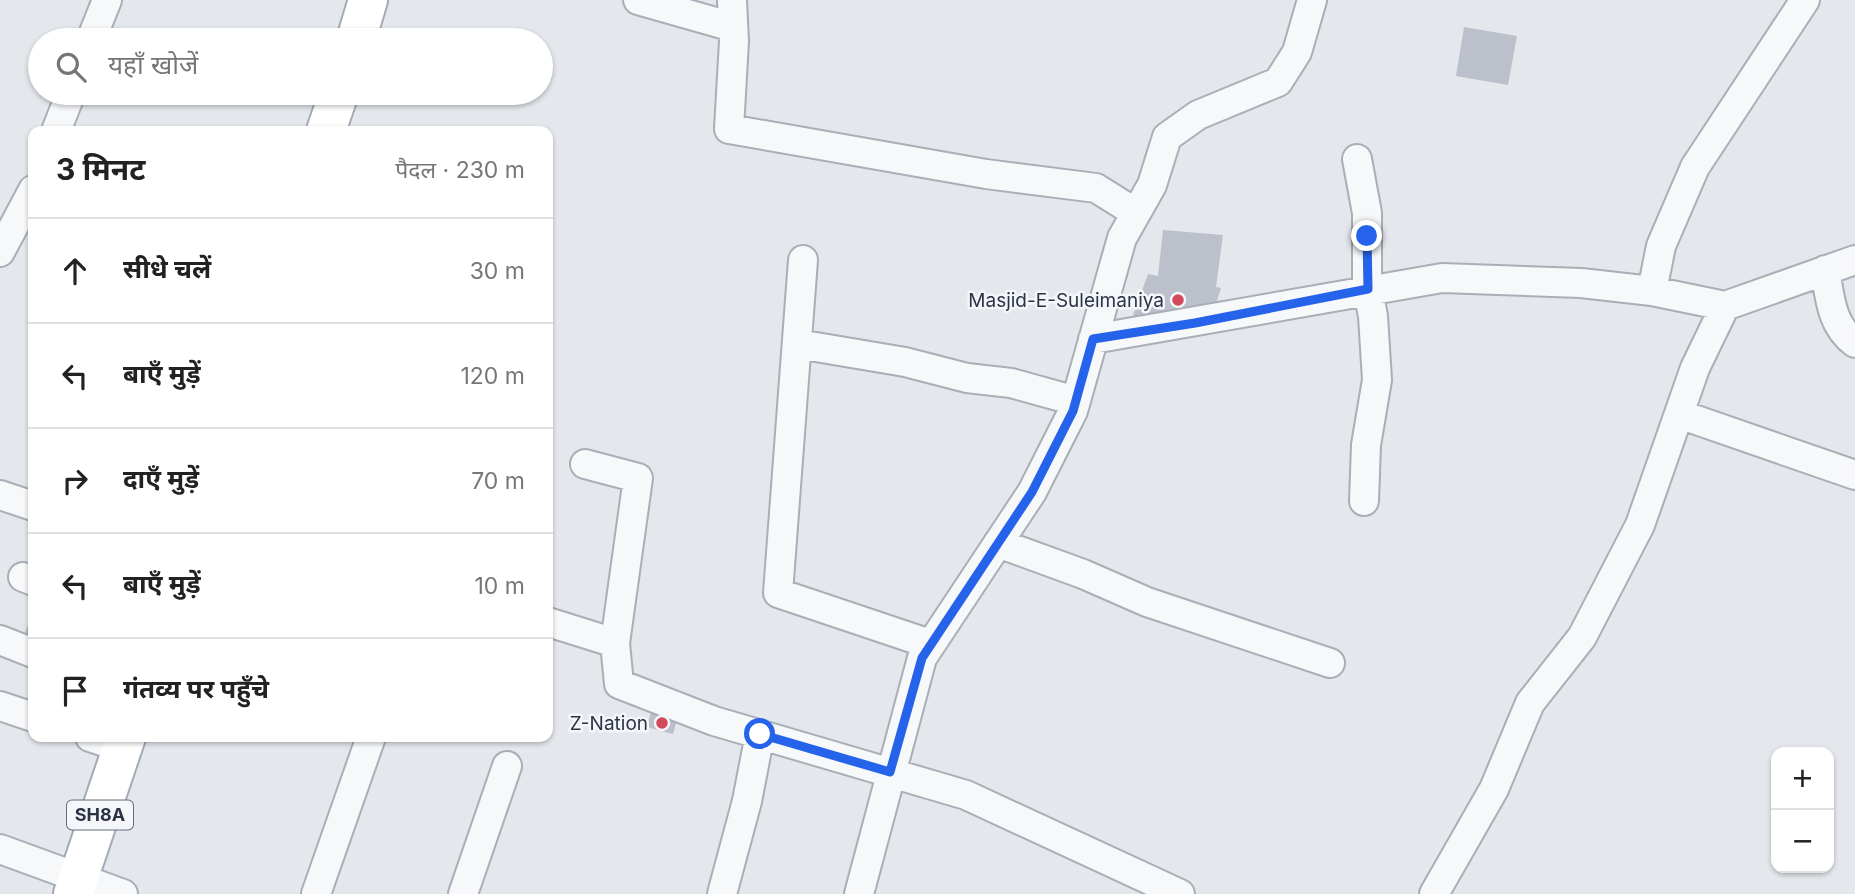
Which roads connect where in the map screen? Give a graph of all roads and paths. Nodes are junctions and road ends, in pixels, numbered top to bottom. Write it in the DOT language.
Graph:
graph roads {
  1 [pos="107,0"];
  2 [pos="368,0"];
  3 [pos="638,0"];
  4 [pos="1312,0"];
  5 [pos="1805,0"];
  6 [pos="733,14"];
  7 [pos="96,28"];
  8 [pos="360,28"];
  9 [pos="66,105"];
  10 [pos="335,105"];
  11 [pos="58,126"];
  12 [pos="328,126"];
  13 [pos="1357,159"];
  14 [pos="28,199"];
  15 [pos="1136,213"];
  16 [pos="0,252"];
  17 [pos="803,260"];
  18 [pos="1855,260"];
  19 [pos="1825,270"];
  20 [pos="1368,289"];
  21 [pos="1652,291"];
  22 [pos="1725,306"];
  23 [pos="1093,339"];
  24 [pos="1855,343"];
  25 [pos="798,344"];
  26 [pos="1076,401"];
  27 [pos="1679,414"];
  28 [pos="586,464"];
  29 [pos="1855,475"];
  30 [pos="0,495"];
  31 [pos="1364,500"];
  32 [pos="28,504"];
  33 [pos="998,544"];
  34 [pos="553,624"];
  35 [pos="0,640"];
  36 [pos="615,643"];
  37 [pos="930,645"];
  38 [pos="28,651"];
  39 [pos="1330,663"];
  40 [pos="0,706"];
  41 [pos="28,715"];
  42 [pos="760,734"];
  43 [pos="112,742"];
  44 [pos="369,742"];
  45 [pos="508,766"];
  46 [pos="890,772"];
  47 [pos="0,849"];
  48 [pos="76,886"];
  49 [pos="123,894"];
  50 [pos="316,894"];
  51 [pos="463,894"];
  52 [pos="722,894"];
  53 [pos="859,894"];
  54 [pos="1180,894"];
  55 [pos="1434,894"];
  1 -- 7 [label="street"];
  2 -- 8 [label="main road"];
  3 -- 6 [label="street"];
  4 -- 15 [label="street"];
  5 -- 21 [label="street"];
  6 -- 15 [label="street"];
  9 -- 11 [label="street"];
  10 -- 12 [label="main road"];
  13 -- 20 [label="street"];
  14 -- 16 [label="street"];
  15 -- 23 [label="street"];
  17 -- 25 [label="street"];
  18 -- 19 [label="street"];
  19 -- 22 [label="street"];
  19 -- 24 [label="street"];
  20 -- 21 [label="street"];
  20 -- 23 [label="street"];
  20 -- 31 [label="street"];
  21 -- 22 [label="street"];
  22 -- 27 [label="street"];
  23 -- 26 [label="street"];
  25 -- 26 [label="street"];
  25 -- 37 [label="street"];
  26 -- 33 [label="street"];
  27 -- 29 [label="street"];
  27 -- 55 [label="street"];
  28 -- 36 [label="street"];
  30 -- 32 [label="street"];
  33 -- 37 [label="street"];
  33 -- 39 [label="street"];
  34 -- 36 [label="street"];
  35 -- 38 [label="street"];
  36 -- 42 [label="street"];
  37 -- 46 [label="street"];
  40 -- 41 [label="street"];
  42 -- 46 [label="street"];
  42 -- 52 [label="street"];
  43 -- 48 [label="main road, SH8A"];
  44 -- 50 [label="street"];
  45 -- 51 [label="street"];
  46 -- 53 [label="street"];
  46 -- 54 [label="street"];
  47 -- 48 [label="street"];
  48 -- 49 [label="street"];
}
